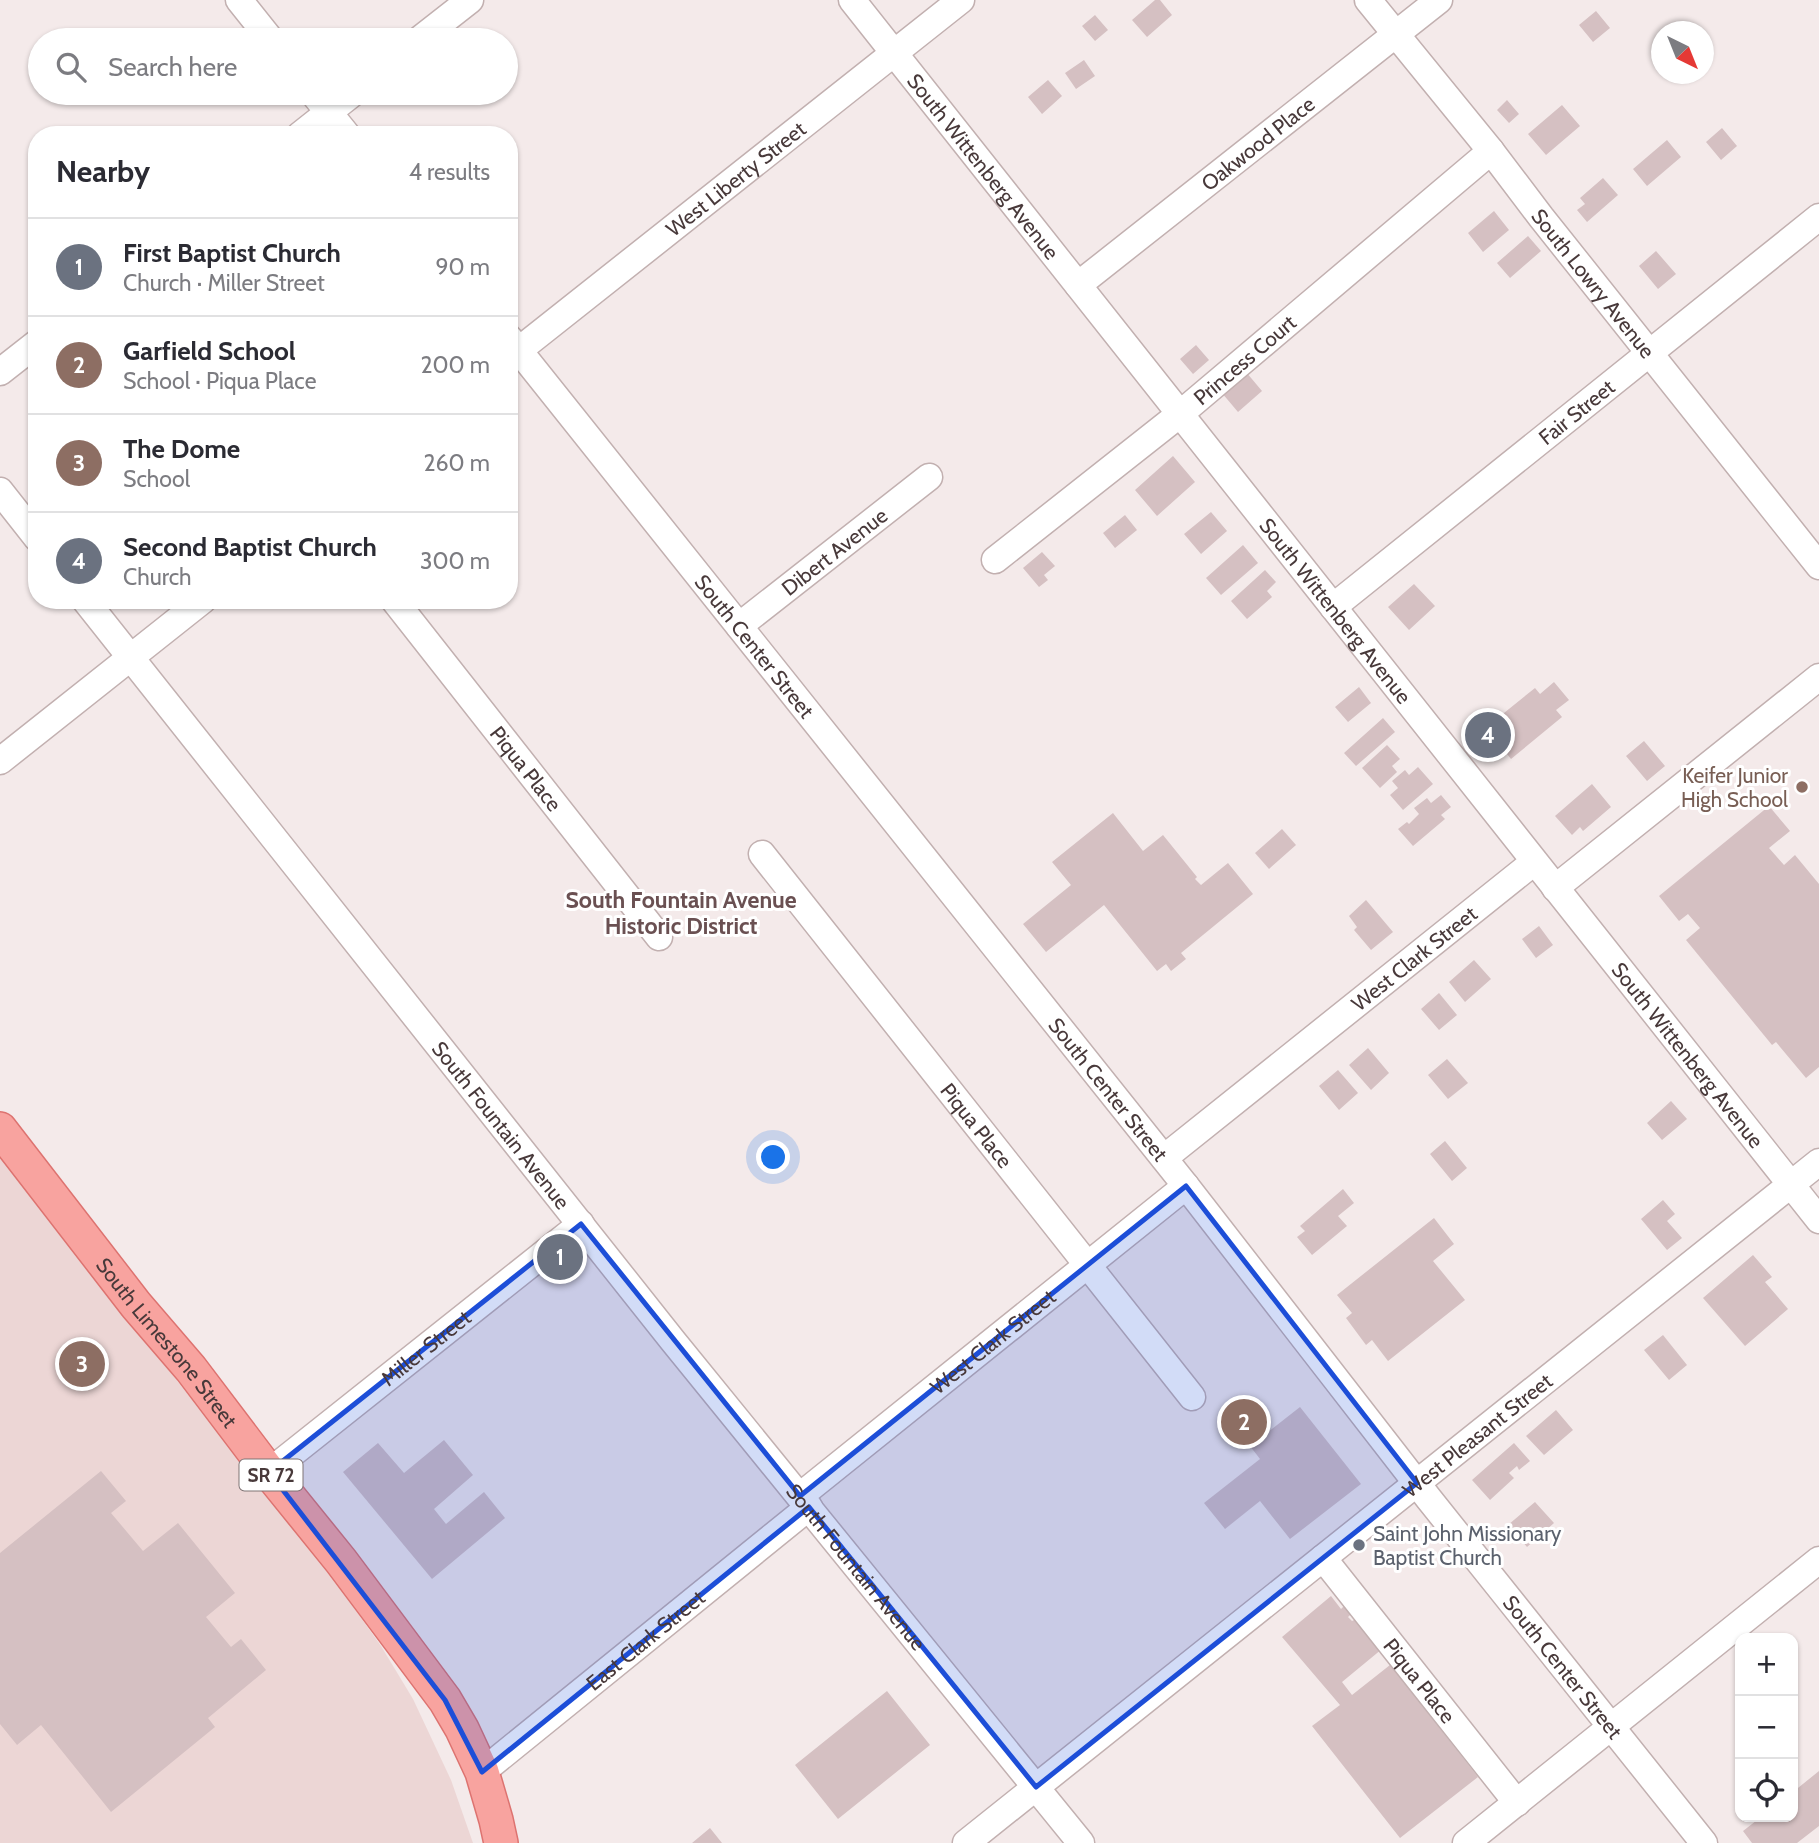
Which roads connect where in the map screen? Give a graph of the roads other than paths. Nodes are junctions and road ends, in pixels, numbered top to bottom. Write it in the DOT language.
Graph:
graph roads {
  1 [pos="239,0"];
  2 [pos="470,0"];
  3 [pos="852,0"];
  4 [pos="961,0"];
  5 [pos="1368,0"];
  6 [pos="1439,0"];
  7 [pos="261,28"];
  8 [pos="434,28"];
  9 [pos="1396,34"];
  10 [pos="894,53"];
  11 [pos="319,105"];
  12 [pos="323,105"];
  13 [pos="306,126"];
  14 [pos="340,126"];
  15 [pos="1491,151"];
  16 [pos="1819,218"];
  17 [pos="1078,285"];
  18 [pos="518,344"];
  19 [pos="28,350"];
  20 [pos="1649,354"];
  21 [pos="518,356"];
  22 [pos="0,372"];
  23 [pos="1180,414"];
  24 [pos="929,477"];
  25 [pos="0,491"];
  26 [pos="28,527"];
  27 [pos="995,560"];
  28 [pos="1819,566"];
  29 [pos="1333,607"];
  30 [pos="92,609"];
  31 [pos="192,609"];
  32 [pos="401,609"];
  33 [pos="739,626"];
  34 [pos="130,658"];
  35 [pos="1819,677"];
  36 [pos="0,761"];
  37 [pos="762,854"];
  38 [pos="1534,862"];
  39 [pos="1555,888"];
  40 [pos="659,937"];
  41 [pos="0,1129"];
  42 [pos="1164,1158"];
  43 [pos="1819,1161"];
  44 [pos="1790,1185"];
  45 [pos="1186,1186"];
  46 [pos="1819,1220"];
  47 [pos="581,1224"];
  48 [pos="1087,1265"];
  49 [pos="1192,1396"];
  50 [pos="269,1472"];
  51 [pos="1417,1483"];
  52 [pos="804,1501"];
  53 [pos="1323,1558"];
  54 [pos="1819,1560"];
  55 [pos="1611,1727"];
  56 [pos="482,1773"];
  57 [pos="1036,1787"];
  58 [pos="1517,1802"];
  59 [pos="500,1843"];
  60 [pos="966,1843"];
  61 [pos="1082,1843"];
  62 [pos="1466,1843"];
  63 [pos="1703,1843"];
  1 -- 7 [label="street"];
  2 -- 8 [label="street"];
  3 -- 10 [label="street, South Wittenberg Avenue"];
  4 -- 10 [label="street, West Liberty Street"];
  5 -- 9 [label="street, South Lowry Avenue"];
  6 -- 9 [label="street, Oakwood Place"];
  9 -- 15 [label="street, South Lowry Avenue"];
  9 -- 17 [label="street, Oakwood Place"];
  10 -- 17 [label="street, South Wittenberg Avenue"];
  10 -- 18 [label="street, West Liberty Street"];
  11 -- 13 [label="street"];
  12 -- 14 [label="street"];
  15 -- 20 [label="street, South Lowry Avenue"];
  15 -- 23 [label="street, Princess Court"];
  16 -- 20 [label="street, Fair Street"];
  17 -- 23 [label="street, South Wittenberg Avenue"];
  19 -- 22 [label="street"];
  20 -- 28 [label="street, South Lowry Avenue"];
  20 -- 29 [label="street, Fair Street"];
  21 -- 33 [label="street, South Center Street"];
  23 -- 27 [label="street, Princess Court"];
  23 -- 29 [label="street, South Wittenberg Avenue"];
  24 -- 33 [label="street, Dibert Avenue"];
  25 -- 26 [label="street"];
  29 -- 38 [label="street, South Wittenberg Avenue"];
  30 -- 34 [label="street, South Fountain Avenue"];
  31 -- 34 [label="street"];
  32 -- 40 [label="street, Piqua Place"];
  33 -- 42 [label="street, South Center Street"];
  34 -- 36 [label="street"];
  34 -- 47 [label="street, South Fountain Avenue"];
  35 -- 39 [label="street"];
  37 -- 48 [label="street, Piqua Place"];
  38 -- 39 [label="street, South Wittenberg Avenue"];
  38 -- 42 [label="street, West Clark Street"];
  39 -- 44 [label="street, South Wittenberg Avenue"];
  41 -- 50 [label="main road, South Limestone Street / SR 72"];
  42 -- 45 [label="street, South Center Street"];
  43 -- 44 [label="street, West Pleasant Street"];
  44 -- 46 [label="street, South Wittenberg Avenue"];
  44 -- 51 [label="street, West Pleasant Street"];
  45 -- 48 [label="street, West Clark Street"];
  45 -- 51 [label="street, South Center Street"];
  47 -- 50 [label="street, Miller Street"];
  47 -- 52 [label="street, South Fountain Avenue"];
  48 -- 49 [label="street, Piqua Place"];
  48 -- 52 [label="street, West Clark Street"];
  50 -- 56 [label="main road, South Limestone Street / SR 72"];
  51 -- 53 [label="street, West Pleasant Street"];
  51 -- 55 [label="street, South Center Street"];
  52 -- 56 [label="street, East Clark Street"];
  52 -- 57 [label="street, South Fountain Avenue"];
  53 -- 57 [label="street, West Pleasant Street"];
  53 -- 58 [label="street, Piqua Place"];
  54 -- 55 [label="street"];
  55 -- 58 [label="street"];
  55 -- 63 [label="street, South Center Street"];
  56 -- 59 [label="main road, South Limestone Street / SR 72"];
  57 -- 60 [label="street, West Pleasant Street"];
  57 -- 61 [label="street, South Fountain Avenue"];
  58 -- 62 [label="street"];
}
